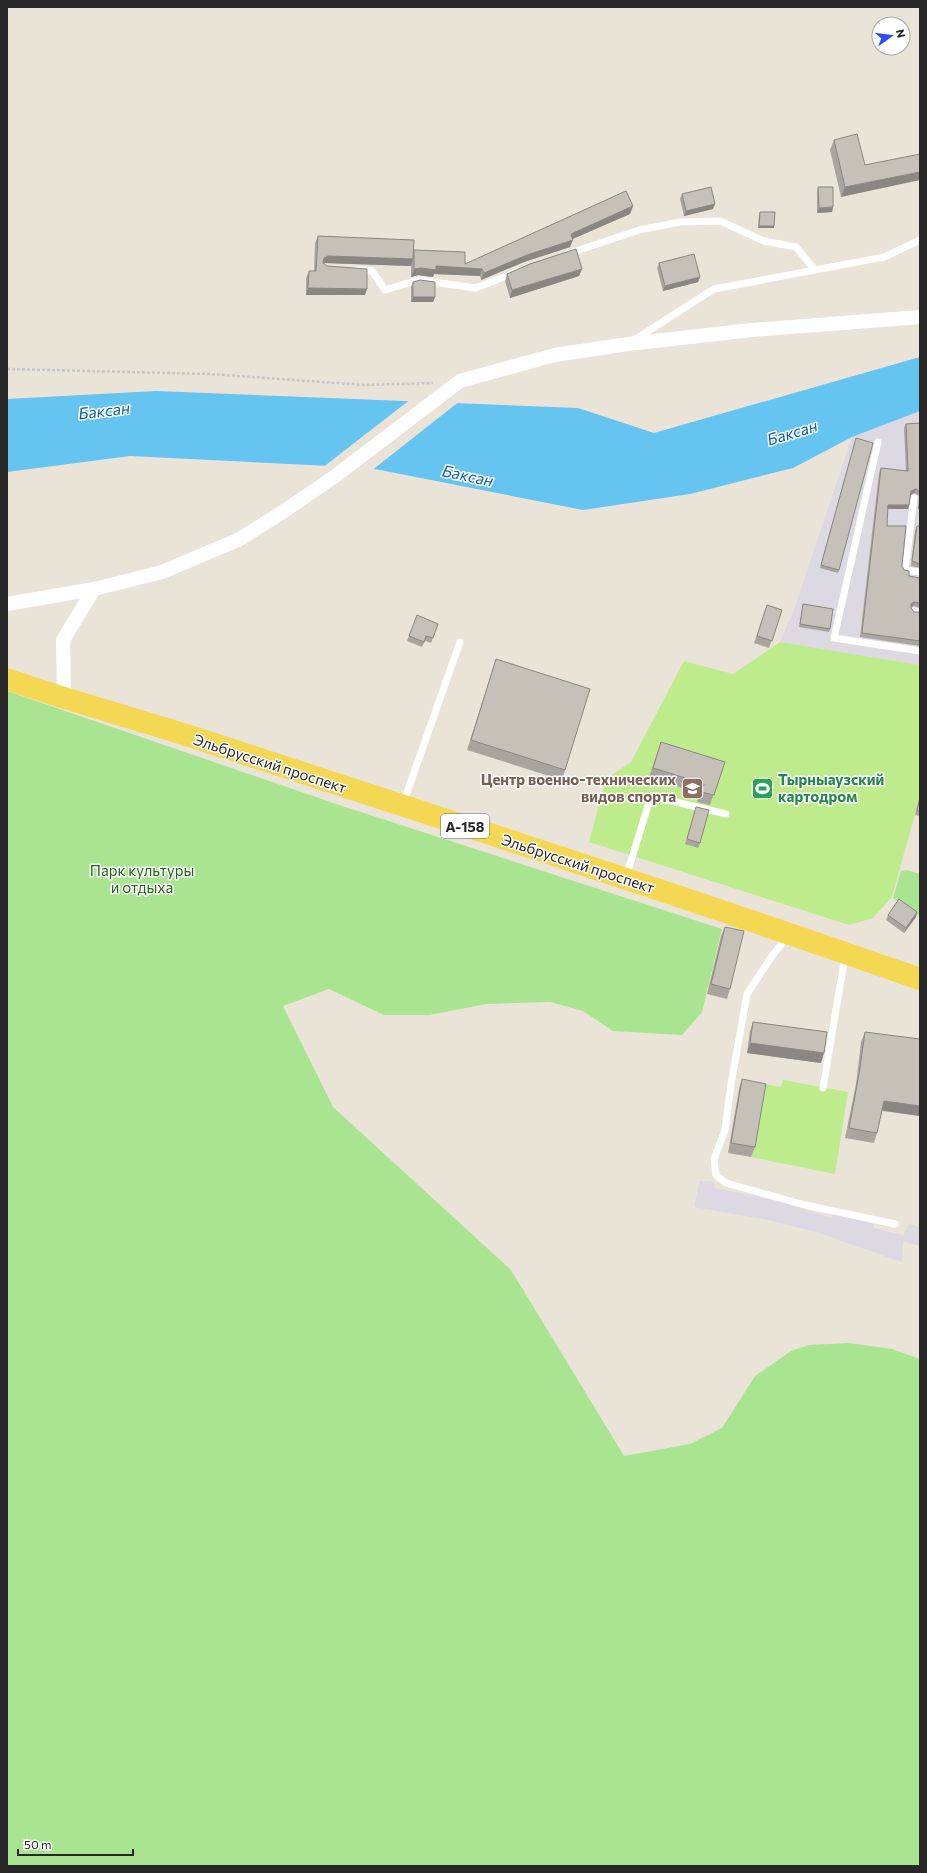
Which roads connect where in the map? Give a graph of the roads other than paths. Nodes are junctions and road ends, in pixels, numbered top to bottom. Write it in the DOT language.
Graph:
graph roads {
  1 [pos="920,240"];
  2 [pos="556,257"];
  3 [pos="526,267"];
  4 [pos="349,270"];
  5 [pos="815,270"];
  6 [pos="920,317"];
  7 [pos="628,344"];
  8 [pos="878,442"];
  9 [pos="914,498"];
  10 [pos="920,572"];
  11 [pos="94,589"];
  12 [pos="7,604"];
  13 [pos="460,642"];
  14 [pos="920,651"];
  15 [pos="7,679"];
  16 [pos="64,699"];
  17 [pos="402,806"];
  18 [pos="726,814"];
  19 [pos="625,879"];
  20 [pos="790,934"];
  21 [pos="845,953"];
  22 [pos="920,979"];
  23 [pos="823,1088"];
  24 [pos="895,1224"];
  1 -- 5 [label="lane"];
  2 -- 5 [label="lane"];
  3 -- 4 [label="lane"];
  5 -- 7 [label="lane"];
  6 -- 7 [label="street"];
  7 -- 11 [label="street"];
  8 -- 14 [label="lane"];
  9 -- 10 [label="lane"];
  11 -- 12 [label="street"];
  11 -- 16 [label="street"];
  13 -- 17 [label="lane"];
  15 -- 16 [label="main road, Эльбрусский проспект / А-158"];
  16 -- 17 [label="main road, Эльбрусский проспект / А-158"];
  17 -- 19 [label="main road, Эльбрусский проспект / А-158"];
  18 -- 19 [label="lane"];
  19 -- 20 [label="main road, Эльбрусский проспект / А-158"];
  20 -- 21 [label="main road, Эльбрусский проспект / А-158"];
  20 -- 24 [label="lane"];
  21 -- 22 [label="main road, Эльбрусский проспект / А-158"];
  21 -- 23 [label="lane"];
}
